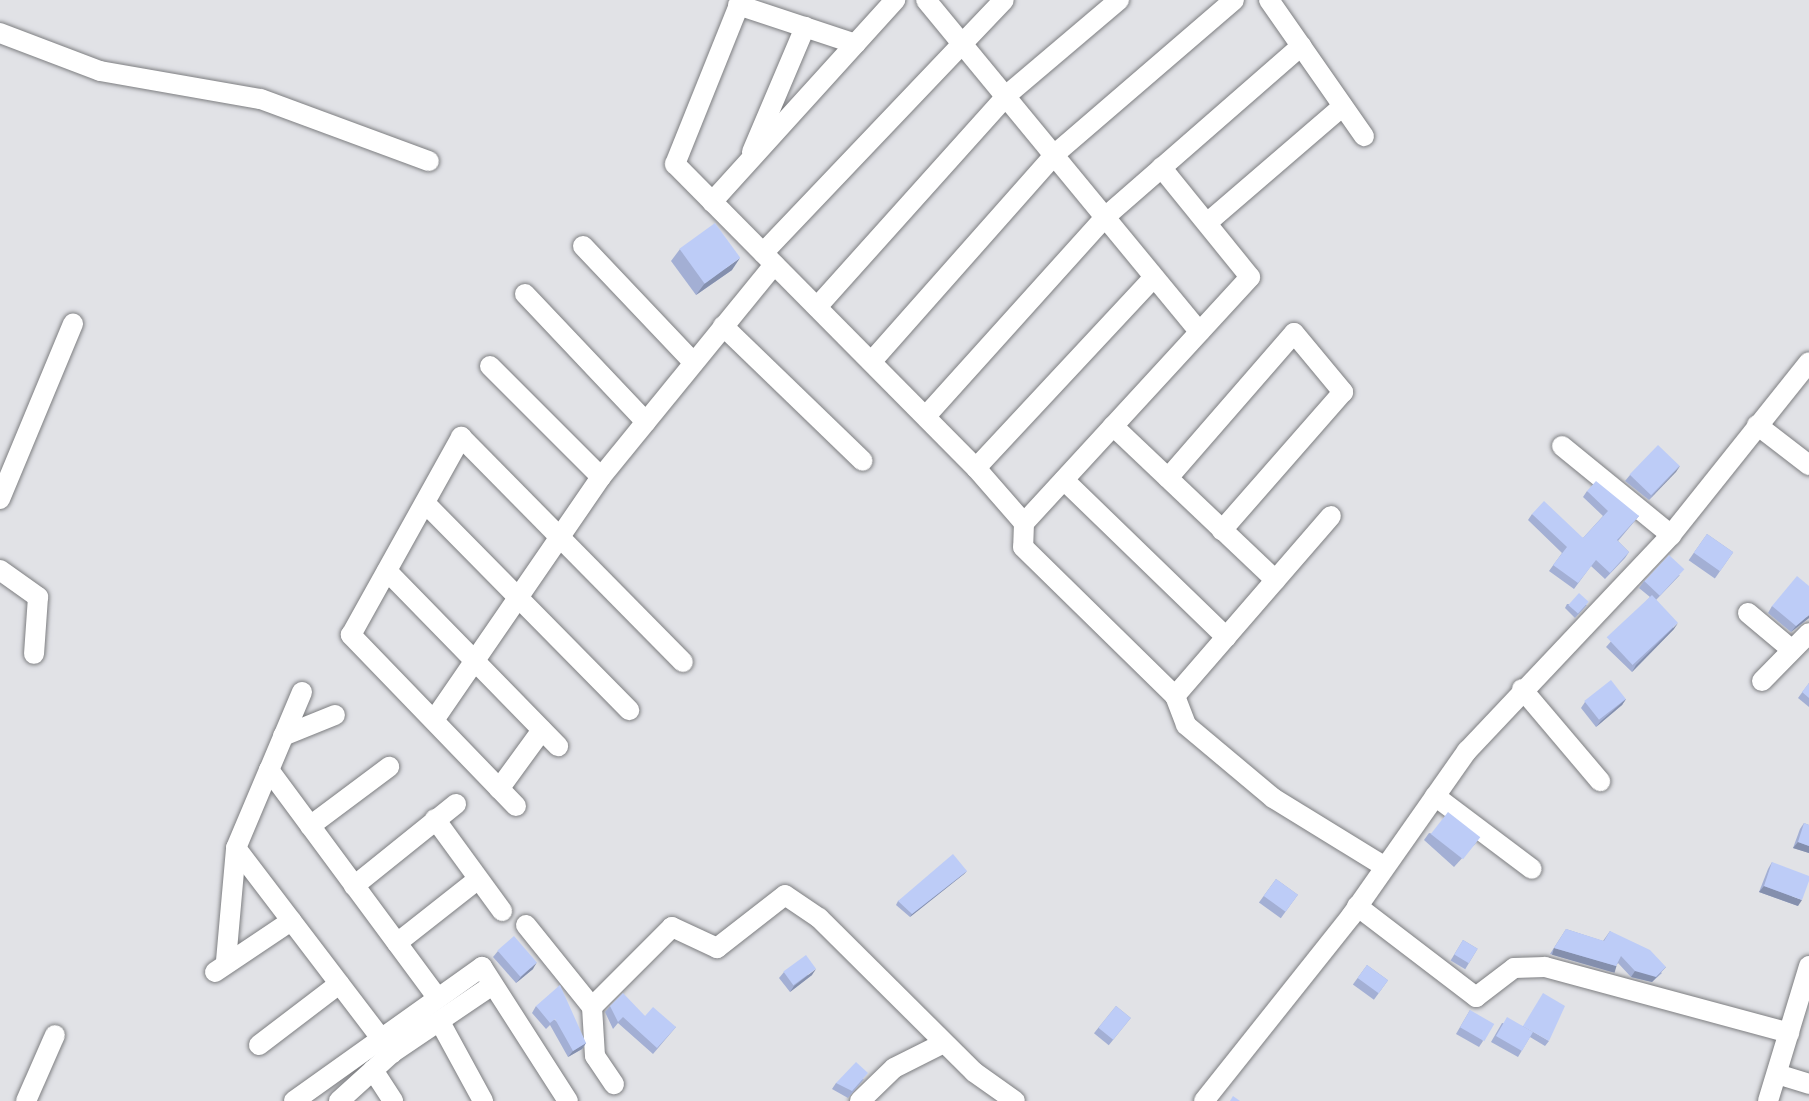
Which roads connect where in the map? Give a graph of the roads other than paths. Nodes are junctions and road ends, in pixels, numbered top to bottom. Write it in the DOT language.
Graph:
graph roads {
  1 [pos="895,0"];
  2 [pos="926,0"];
  3 [pos="1004,0"];
  4 [pos="1119,0"];
  5 [pos="1234,0"];
  6 [pos="1269,0"];
  7 [pos="740,2"];
  8 [pos="805,27"];
  9 [pos="0,33"];
  10 [pos="960,38"];
  11 [pos="856,44"];
  12 [pos="1301,46"];
  13 [pos="1007,95"];
  14 [pos="1343,106"];
  15 [pos="1364,136"];
  16 [pos="1055,154"];
  17 [pos="429,161"];
  18 [pos="745,167"];
  19 [pos="1161,167"];
  20 [pos="712,202"];
  21 [pos="1104,218"];
  22 [pos="1207,223"];
  23 [pos="583,246"];
  24 [pos="768,259"];
  25 [pos="1153,278"];
  26 [pos="525,294"];
  27 [pos="817,307"];
  28 [pos="73,324"];
  29 [pos="723,326"];
  30 [pos="1200,332"];
  31 [pos="872,361"];
  32 [pos="1809,362"];
  33 [pos="694,363"];
  34 [pos="490,366"];
  35 [pos="926,416"];
  36 [pos="646,422"];
  37 [pos="1757,425"];
  38 [pos="1113,426"];
  39 [pos="1562,446"];
  40 [pos="863,461"];
  41 [pos="1809,465"];
  42 [pos="976,468"];
  43 [pos="601,477"];
  44 [pos="1168,478"];
  45 [pos="1064,480"];
  46 [pos="0,499"];
  47 [pos="425,503"];
  48 [pos="1331,516"];
  49 [pos="1024,523"];
  50 [pos="1222,530"];
  51 [pos="562,534"];
  52 [pos="1671,535"];
  53 [pos="0,570"];
  54 [pos="387,571"];
  55 [pos="1275,580"];
  56 [pos="518,598"];
  57 [pos="1748,613"];
  58 [pos="1809,633"];
  59 [pos="1226,637"];
  60 [pos="1792,650"];
  61 [pos="34,654"];
  62 [pos="475,661"];
  63 [pos="683,662"];
  64 [pos="1762,681"];
  65 [pos="1522,689"];
  66 [pos="302,692"];
  67 [pos="1175,696"];
  68 [pos="629,710"];
  69 [pos="335,715"];
  70 [pos="434,720"];
  71 [pos="542,730"];
  72 [pos="283,736"];
  73 [pos="558,746"];
  74 [pos="389,767"];
  75 [pos="269,770"];
  76 [pos="1600,781"];
  77 [pos="499,789"];
  78 [pos="1435,796"];
  79 [pos="456,804"];
  80 [pos="516,806"];
  81 [pos="435,819"];
  82 [pos="310,826"];
  83 [pos="236,848"];
  84 [pos="1382,865"];
  85 [pos="1532,869"];
  86 [pos="477,880"];
  87 [pos="354,886"];
  88 [pos="1357,906"];
  89 [pos="502,911"];
  90 [pos="291,921"];
  91 [pos="526,925"];
  92 [pos="397,943"];
  93 [pos="1809,966"];
  94 [pos="339,984"];
  95 [pos="491,986"];
  96 [pos="437,997"];
  97 [pos="592,1007"];
  98 [pos="440,1022"];
  99 [pos="1789,1033"];
  100 [pos="55,1035"];
  101 [pos="944,1043"];
  102 [pos="387,1044"];
  103 [pos="259,1045"];
  104 [pos="373,1070"];
  105 [pos="1777,1074"];
  106 [pos="614,1084"];
  107 [pos="1809,1084"];
  108 [pos="26,1101"];
  109 [pos="294,1101"];
  110 [pos="339,1101"];
  111 [pos="393,1101"];
  112 [pos="483,1101"];
  113 [pos="568,1101"];
  114 [pos="860,1101"];
  115 [pos="1015,1101"];
  116 [pos="1204,1101"];
  117 [pos="1768,1101"];
  1 -- 11 [label="street"];
  2 -- 10 [label="street"];
  3 -- 10 [label="street"];
  4 -- 13 [label="street"];
  5 -- 16 [label="street"];
  6 -- 12 [label="street"];
  7 -- 8 [label="street"];
  7 -- 20 [label="street"];
  8 -- 11 [label="street"];
  8 -- 18 [label="street"];
  9 -- 17 [label="street"];
  10 -- 13 [label="street"];
  10 -- 24 [label="street"];
  11 -- 18 [label="street"];
  12 -- 14 [label="street"];
  12 -- 19 [label="street"];
  13 -- 16 [label="street"];
  13 -- 27 [label="street"];
  14 -- 15 [label="street"];
  14 -- 22 [label="street"];
  16 -- 21 [label="street"];
  16 -- 31 [label="street"];
  18 -- 20 [label="street"];
  19 -- 21 [label="street"];
  19 -- 22 [label="street"];
  20 -- 24 [label="street"];
  21 -- 25 [label="street"];
  21 -- 35 [label="street"];
  22 -- 30 [label="street"];
  23 -- 33 [label="street"];
  24 -- 27 [label="street"];
  24 -- 29 [label="street"];
  25 -- 30 [label="street"];
  25 -- 42 [label="street"];
  26 -- 36 [label="street"];
  27 -- 31 [label="street"];
  28 -- 46 [label="street"];
  29 -- 33 [label="street"];
  29 -- 40 [label="street"];
  30 -- 38 [label="street"];
  31 -- 35 [label="street"];
  32 -- 37 [label="street"];
  33 -- 36 [label="street"];
  34 -- 43 [label="street"];
  35 -- 42 [label="street"];
  36 -- 43 [label="street"];
  37 -- 41 [label="street"];
  37 -- 52 [label="street"];
  38 -- 44 [label="street"];
  38 -- 45 [label="street"];
  39 -- 52 [label="street"];
  42 -- 49 [label="street"];
  43 -- 51 [label="street"];
  44 -- 50 [label="street"];
  44 -- 50 [label="street"];
  45 -- 49 [label="street"];
  45 -- 59 [label="street"];
  47 -- 51 [label="street"];
  47 -- 54 [label="street"];
  47 -- 56 [label="street"];
  48 -- 55 [label="street"];
  49 -- 67 [label="street"];
  50 -- 55 [label="street"];
  51 -- 56 [label="street"];
  51 -- 63 [label="street"];
  52 -- 65 [label="street"];
  53 -- 61 [label="street"];
  54 -- 62 [label="street"];
  54 -- 70 [label="street"];
  55 -- 59 [label="street"];
  56 -- 62 [label="street"];
  56 -- 68 [label="street"];
  57 -- 60 [label="street"];
  58 -- 60 [label="street"];
  59 -- 67 [label="street"];
  60 -- 64 [label="street"];
  62 -- 70 [label="street"];
  62 -- 71 [label="street"];
  65 -- 76 [label="street"];
  65 -- 78 [label="street"];
  66 -- 72 [label="street"];
  67 -- 84 [label="street"];
  69 -- 72 [label="street"];
  70 -- 77 [label="street"];
  71 -- 73 [label="street"];
  71 -- 77 [label="street"];
  72 -- 75 [label="street"];
  74 -- 82 [label="street"];
  75 -- 82 [label="street"];
  75 -- 83 [label="street"];
  77 -- 80 [label="street"];
  78 -- 84 [label="street"];
  78 -- 85 [label="street"];
  79 -- 81 [label="street"];
  81 -- 86 [label="street"];
  81 -- 87 [label="street"];
  82 -- 87 [label="street"];
  83 -- 90 [label="street"];
  83 -- 90 [label="street"];
  84 -- 88 [label="street"];
  86 -- 89 [label="street"];
  86 -- 92 [label="street"];
  87 -- 92 [label="street"];
  88 -- 99 [label="street"];
  88 -- 116 [label="street"];
  90 -- 94 [label="street"];
  91 -- 97 [label="street"];
  92 -- 96 [label="street"];
  93 -- 99 [label="street"];
  94 -- 102 [label="street"];
  94 -- 103 [label="street"];
  95 -- 96 [label="street"];
  95 -- 98 [label="street"];
  95 -- 113 [label="street"];
  96 -- 102 [label="street"];
  97 -- 101 [label="street"];
  97 -- 106 [label="street"];
  98 -- 102 [label="street"];
  98 -- 112 [label="street"];
  99 -- 105 [label="street"];
  100 -- 108 [label="street"];
  101 -- 114 [label="street"];
  101 -- 115 [label="street"];
  102 -- 104 [label="street"];
  102 -- 109 [label="street"];
  104 -- 110 [label="street"];
  104 -- 111 [label="street"];
  105 -- 107 [label="street"];
  105 -- 117 [label="street"];
}
